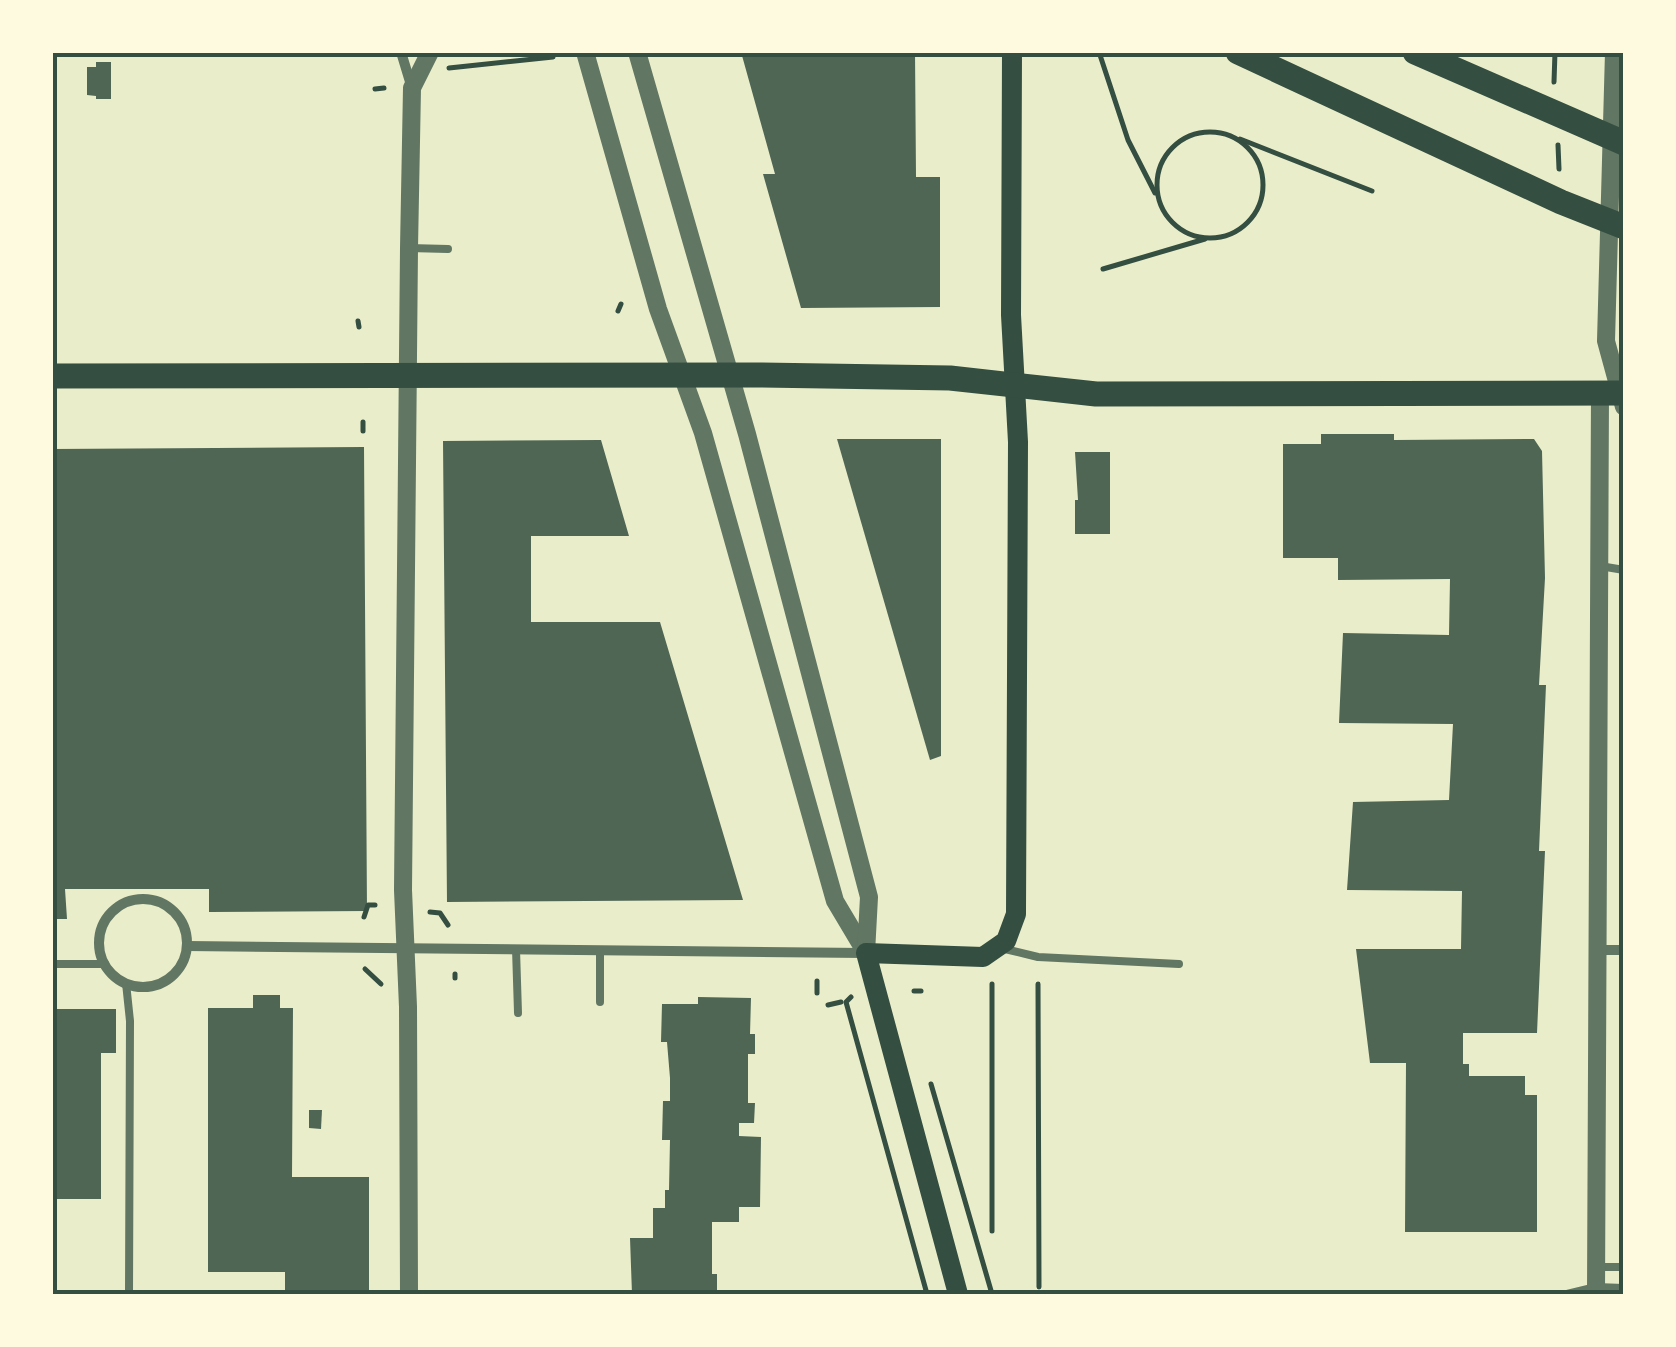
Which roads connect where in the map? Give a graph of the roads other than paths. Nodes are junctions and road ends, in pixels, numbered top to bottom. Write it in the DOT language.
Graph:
graph roads {
  1 [pos="401,52"];
  2 [pos="430,52"];
  3 [pos="585,52"];
  4 [pos="637,52"];
  5 [pos="1012,52"];
  6 [pos="1238,52"];
  7 [pos="1415,52"];
  8 [pos="1614,52"];
  9 [pos="412,88"];
  10 [pos="1617,140"];
  11 [pos="1615,223"];
  12 [pos="409,248"];
  13 [pos="448,250"];
  14 [pos="682,375"];
  15 [pos="730,375"];
  16 [pos="52,376"];
  17 [pos="407,376"];
  18 [pos="1015,384"];
  19 [pos="1616,396"];
  20 [pos="1600,566"];
  21 [pos="1624,570"];
  22 [pos="188,946"];
  23 [pos="406,948"];
  24 [pos="1000,948"];
  25 [pos="516,949"];
  26 [pos="600,950"];
  27 [pos="1597,950"];
  28 [pos="1624,950"];
  29 [pos="866,953"];
  30 [pos="52,964"];
  31 [pos="105,964"];
  32 [pos="1180,964"];
  33 [pos="126,982"];
  34 [pos="600,1002"];
  35 [pos="518,1014"];
  36 [pos="1596,1268"];
  37 [pos="1624,1268"];
  38 [pos="1624,1288"];
  39 [pos="1596,1291"];
  40 [pos="128,1294"];
  41 [pos="408,1294"];
  42 [pos="958,1294"];
  43 [pos="1567,1294"];
  1 -- 9 [label="street"];
  2 -- 9 [label="street"];
  3 -- 14 [label="street"];
  4 -- 15 [label="street"];
  5 -- 18 [label="main road"];
  6 -- 11 [label="main road"];
  7 -- 10 [label="main road"];
  8 -- 10 [label="street"];
  9 -- 12 [label="street"];
  10 -- 11 [label="street"];
  11 -- 19 [label="street"];
  12 -- 13 [label="lane"];
  12 -- 17 [label="street"];
  14 -- 15 [label="main road"];
  14 -- 17 [label="main road"];
  14 -- 29 [label="street"];
  15 -- 18 [label="main road"];
  15 -- 29 [label="street"];
  16 -- 17 [label="main road"];
  17 -- 23 [label="street"];
  18 -- 19 [label="main road"];
  18 -- 24 [label="main road"];
  19 -- 20 [label="street"];
  20 -- 21 [label="lane"];
  20 -- 27 [label="street"];
  22 -- 23 [label="street"];
  22 -- 31 [label="street"];
  22 -- 33 [label="street"];
  23 -- 25 [label="street"];
  23 -- 41 [label="street"];
  24 -- 29 [label="main road"];
  24 -- 32 [label="lane"];
  25 -- 26 [label="street"];
  25 -- 35 [label="lane"];
  26 -- 29 [label="street"];
  26 -- 34 [label="lane"];
  27 -- 28 [label="street"];
  27 -- 36 [label="street"];
  29 -- 42 [label="main road"];
  30 -- 31 [label="lane"];
  31 -- 33 [label="street"];
  33 -- 40 [label="lane"];
  36 -- 37 [label="lane"];
  36 -- 39 [label="street"];
  38 -- 39 [label="lane"];
  39 -- 43 [label="lane"];
}
